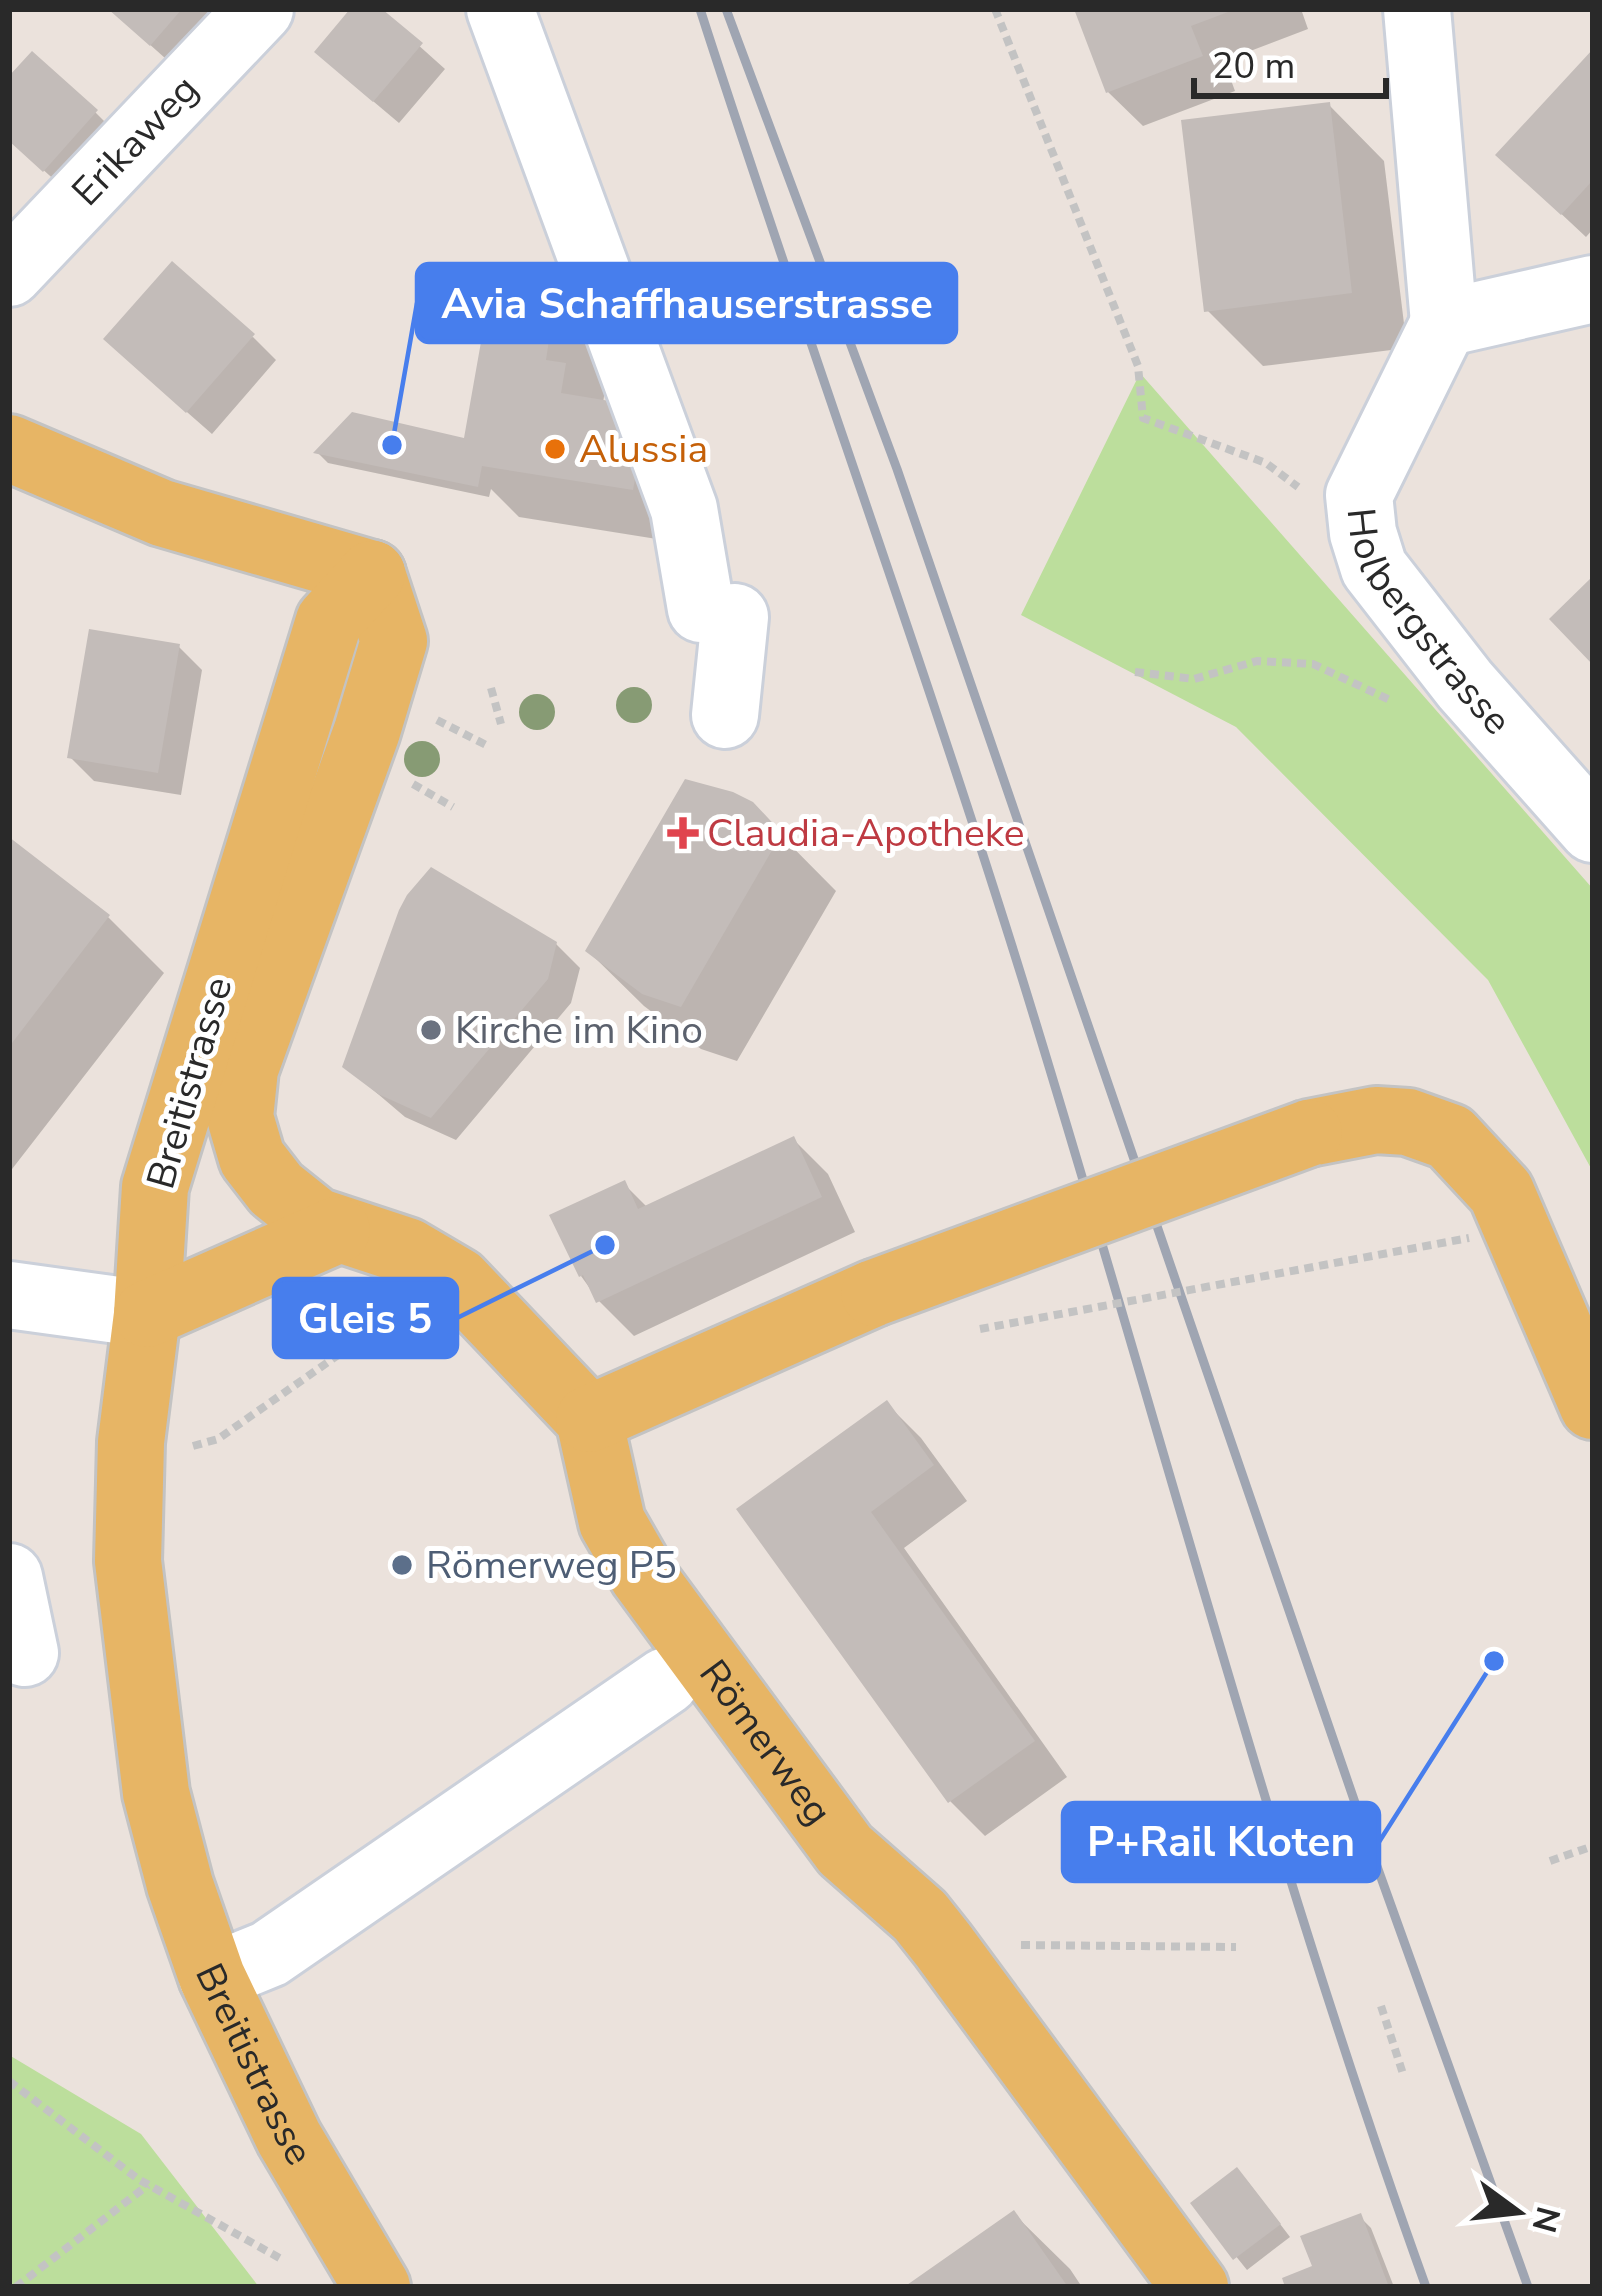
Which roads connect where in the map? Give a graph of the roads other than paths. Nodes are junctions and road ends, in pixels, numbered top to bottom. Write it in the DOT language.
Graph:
graph roads {
  1 [pos="260,9"];
  2 [pos="500,9"];
  3 [pos="1417,9"];
  4 [pos="9,273"];
  5 [pos="1593,289"];
  6 [pos="1444,323"];
  7 [pos="9,448"];
  8 [pos="373,574"];
  9 [pos="725,715"];
  10 [pos="1593,829"];
  11 [pos="337,1230"];
  12 [pos="9,1295"];
  13 [pos="146,1314"];
  14 [pos="1593,1406"];
  15 [pos="590,1419"];
  16 [pos="9,1576"];
  17 [pos="25,1653"];
  18 [pos="666,1681"];
  19 [pos="212,1977"];
  20 [pos="377,2287"];
  21 [pos="1195,2287"];
  1 -- 4 [label="street, Erikaweg"];
  2 -- 9 [label="street"];
  3 -- 6 [label="street"];
  5 -- 6 [label="street"];
  6 -- 10 [label="street, Holbergstrasse"];
  7 -- 8 [label="main road"];
  8 -- 11 [label="main road, Breitistrasse"];
  8 -- 13 [label="main road, Breitistrasse"];
  11 -- 13 [label="main road"];
  11 -- 15 [label="main road"];
  12 -- 13 [label="street"];
  13 -- 19 [label="main road, Breitistrasse"];
  14 -- 15 [label="main road, bridge"];
  15 -- 21 [label="main road, Römerweg"];
  16 -- 17 [label="street"];
  18 -- 19 [label="street"];
  19 -- 20 [label="main road, Breitistrasse"];
}
